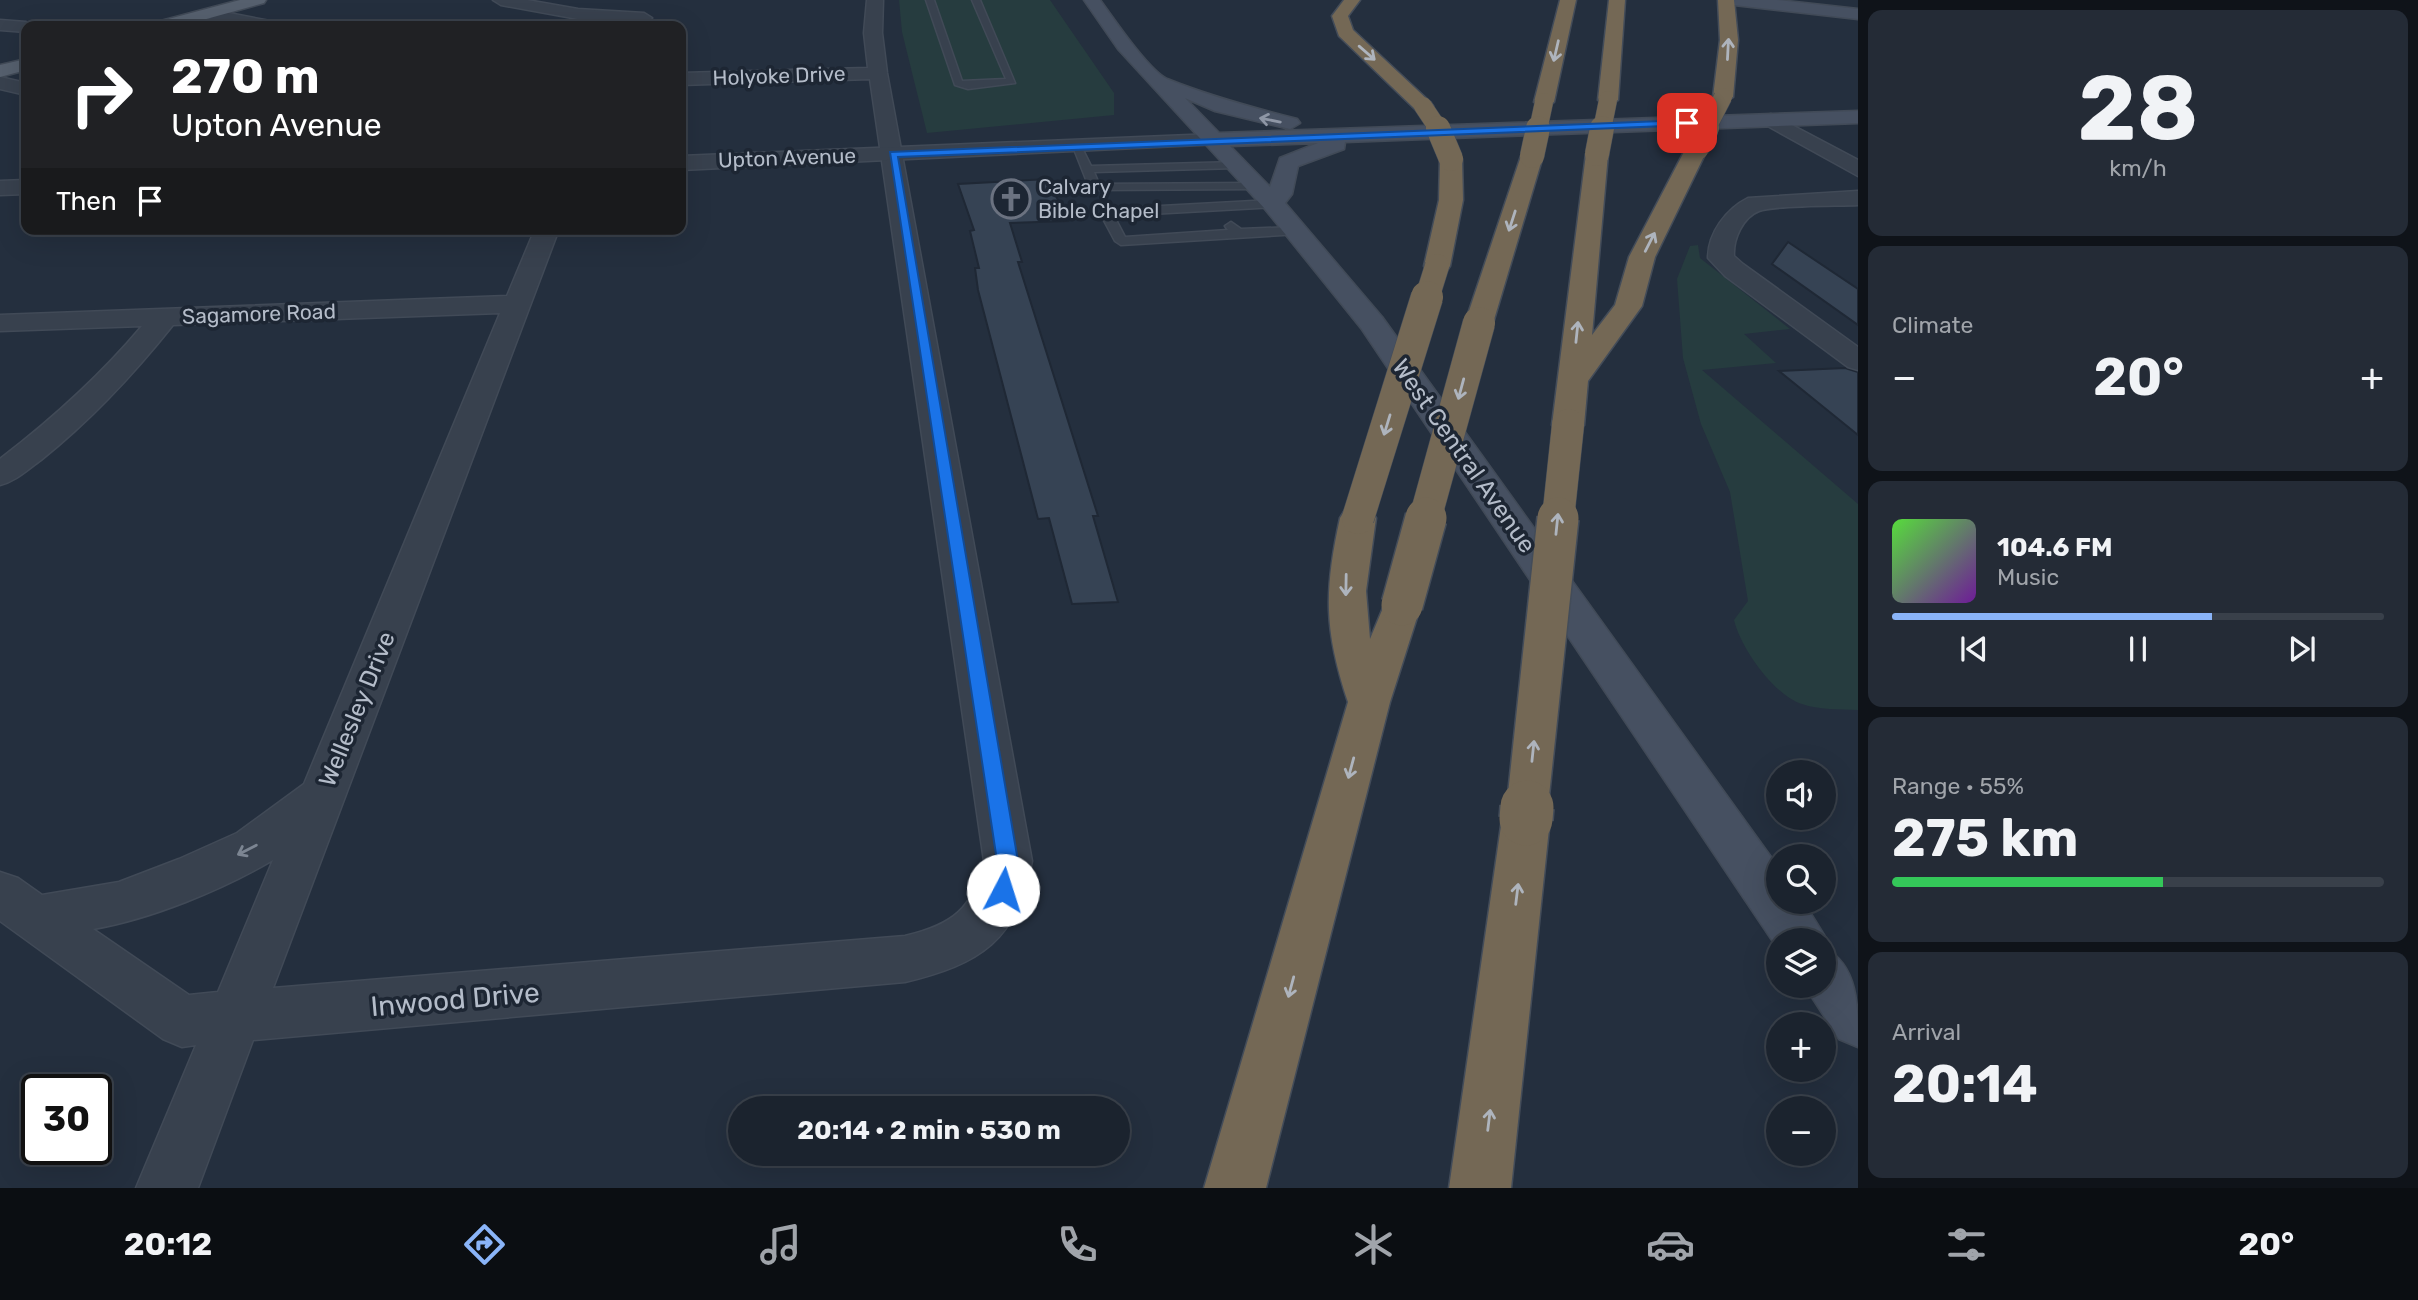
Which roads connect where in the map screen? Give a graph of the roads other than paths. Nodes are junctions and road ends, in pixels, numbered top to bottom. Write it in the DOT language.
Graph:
graph roads {
  1 [pos="258,0"];
  2 [pos="501,0"];
  3 [pos="875,0"];
  4 [pos="930,0"];
  5 [pos="976,0"];
  6 [pos="1092,0"];
  7 [pos="1352,0"];
  8 [pos="1568,0"];
  9 [pos="1617,0"];
  10 [pos="1726,0"];
  11 [pos="1734,0"];
  12 [pos="654,2"];
  13 [pos="208,14"];
  14 [pos="1858,14"];
  15 [pos="182,21"];
  16 [pos="244,21"];
  17 [pos="633,21"];
  18 [pos="643,21"];
  19 [pos="0,25"];
  20 [pos="21,27"];
  21 [pos="21,65"];
  22 [pos="0,71"];
  23 [pos="878,73"];
  24 [pos="1153,77"];
  25 [pos="686,79"];
  26 [pos="0,83"];
  27 [pos="21,88"];
  28 [pos="1858,117"];
  29 [pos="1771,120"];
  30 [pos="1386,134"];
  31 [pos="1130,144"];
  32 [pos="1076,146"];
  33 [pos="893,154"];
  34 [pos="686,163"];
  35 [pos="1181,167"];
  36 [pos="1144,168"];
  37 [pos="1087,169"];
  38 [pos="1858,169"];
  39 [pos="1245,174"];
  40 [pos="21,187"];
  41 [pos="1195,187"];
  42 [pos="0,188"];
  43 [pos="1858,198"];
  44 [pos="1215,208"];
  45 [pos="1296,231"];
  46 [pos="1238,233"];
  47 [pos="546,235"];
  48 [pos="518,304"];
  49 [pos="165,317"];
  50 [pos="0,323"];
  51 [pos="1858,361"];
  52 [pos="1572,382"];
  53 [pos="0,475"];
  54 [pos="1369,702"];
  55 [pos="322,796"];
  56 [pos="18,906"];
  57 [pos="1793,928"];
  58 [pos="1836,989"];
  59 [pos="234,1018"];
  60 [pos="1858,1021"];
  61 [pos="167,1188"];
  62 [pos="1235,1188"];
  63 [pos="1480,1188"];
  1 -- 13 [label="main road"];
  2 -- 17 [label="street"];
  3 -- 23 [label="street, Inwood Drive"];
  4 -- 5 [label="lane"];
  6 -- 24 [label="main road, West Central Avenue"];
  7 -- 54 [label="highway, one-way, bridge"];
  8 -- 54 [label="highway, one-way, bridge"];
  52 -- 9 [label="highway, one-way, bridge"];
  52 -- 10 [label="highway, one-way, bridge"];
  11 -- 14 [label="main road"];
  12 -- 18 [label="street"];
  13 -- 15 [label="main road"];
  13 -- 16 [label="street"];
  19 -- 20 [label="street"];
  21 -- 22 [label="main road"];
  23 -- 25 [label="street, Holyoke Drive"];
  23 -- 33 [label="street, Inwood Drive"];
  30 -- 24 [label="main road, one-way"];
  24 -- 39 [label="main road, West Central Avenue"];
  26 -- 27 [label="street"];
  28 -- 29 [label="main road, Upton Avenue"];
  29 -- 30 [label="main road, Upton Avenue"];
  29 -- 38 [label="street"];
  30 -- 39 [label="main road, Upton Avenue"];
  30 -- 39 [label="main road"];
  31 -- 32 [label="street, Upton Avenue"];
  31 -- 36 [label="lane"];
  31 -- 39 [label="street, Upton Avenue"];
  32 -- 33 [label="street, Upton Avenue"];
  32 -- 37 [label="lane"];
  33 -- 34 [label="street, Upton Avenue"];
  33 -- 59 [label="street, Inwood Drive"];
  35 -- 36 [label="lane"];
  35 -- 39 [label="lane"];
  35 -- 41 [label="lane"];
  36 -- 37 [label="lane"];
  37 -- 41 [label="lane"];
  39 -- 41 [label="lane"];
  39 -- 44 [label="lane"];
  39 -- 45 [label="main road, West Central Avenue"];
  40 -- 42 [label="street"];
  41 -- 44 [label="lane"];
  43 -- 51 [label="street"];
  44 -- 46 [label="lane"];
  44 -- 46 [label="lane"];
  45 -- 46 [label="lane"];
  45 -- 57 [label="main road, West Central Avenue"];
  47 -- 48 [label="street, Wellesley Drive"];
  48 -- 49 [label="street, Sagamore Road"];
  48 -- 55 [label="street, Wellesley Drive"];
  49 -- 50 [label="street, Sagamore Road"];
  49 -- 53 [label="street"];
  63 -- 52 [label="highway, one-way, bridge"];
  54 -- 62 [label="highway, one-way"];
  55 -- 56 [label="street, Inwood Drive, one-way"];
  55 -- 59 [label="street, Wellesley Drive"];
  56 -- 59 [label="street, Inwood Drive"];
  58 -- 60 [label="main road"];
  59 -- 61 [label="street, Wellesley Drive"];
}
